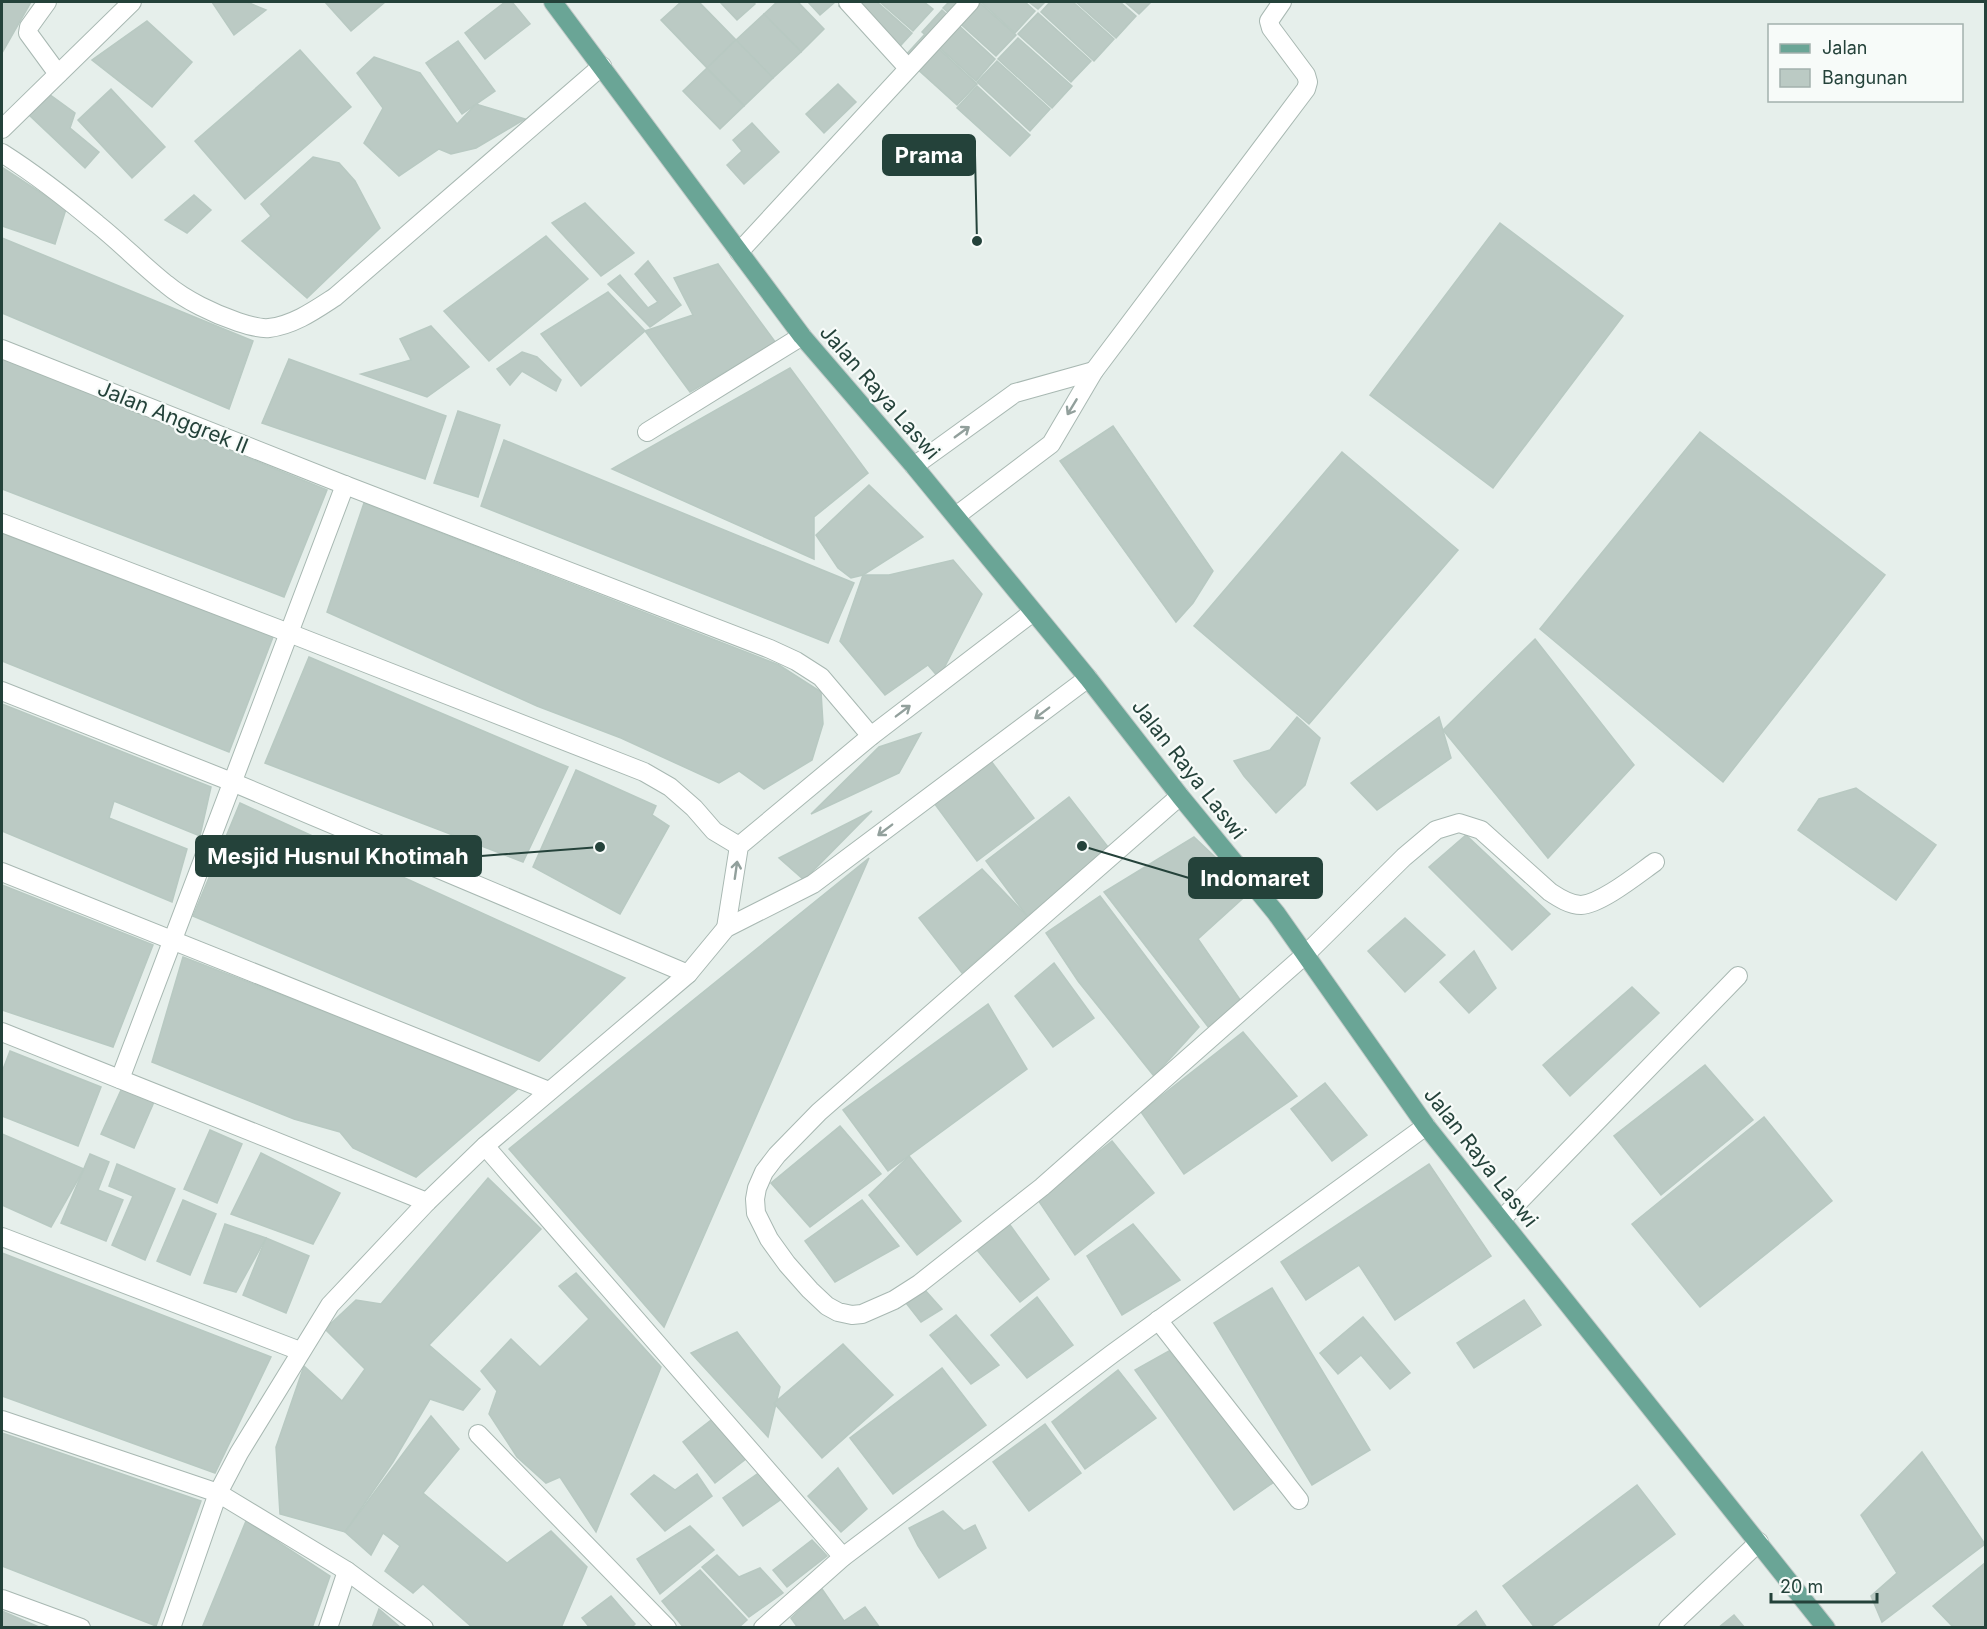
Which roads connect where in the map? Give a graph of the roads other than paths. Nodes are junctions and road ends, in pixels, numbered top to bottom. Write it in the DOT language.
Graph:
graph roads {
  1 [pos="47,2"];
  2 [pos="132,2"];
  3 [pos="553,2"];
  4 [pos="848,2"];
  5 [pos="970,2"];
  6 [pos="1282,2"];
  7 [pos="602,66"];
  8 [pos="908,68"];
  9 [pos="58,74"];
  10 [pos="2,129"];
  11 [pos="2,153"];
  12 [pos="739,252"];
  13 [pos="802,336"];
  14 [pos="2,349"];
  15 [pos="1094,371"];
  16 [pos="647,432"];
  17 [pos="914,466"];
  18 [pos="345,485"];
  19 [pos="956,516"];
  20 [pos="2,523"];
  21 [pos="1033,612"];
  22 [pos="289,633"];
  23 [pos="1089,678"];
  24 [pos="2,691"];
  25 [pos="871,736"];
  26 [pos="232,782"];
  27 [pos="1180,796"];
  28 [pos="739,846"];
  29 [pos="1655,862"];
  30 [pos="2,873"];
  31 [pos="726,928"];
  32 [pos="172,940"];
  33 [pos="1306,954"];
  34 [pos="688,974"];
  35 [pos="1738,976"];
  36 [pos="2,1032"];
  37 [pos="120,1078"];
  38 [pos="549,1091"];
  39 [pos="1426,1126"];
  40 [pos="485,1146"];
  41 [pos="428,1202"];
  42 [pos="1501,1220"];
  43 [pos="2,1237"];
  44 [pos="1158,1320"];
  45 [pos="300,1352"];
  46 [pos="2,1420"];
  47 [pos="478,1434"];
  48 [pos="219,1493"];
  49 [pos="1299,1500"];
  50 [pos="1759,1542"];
  51 [pos="843,1557"];
  52 [pos="347,1571"];
  53 [pos="2,1599"];
  54 [pos="81,1628"];
  55 [pos="171,1628"];
  56 [pos="328,1628"];
  57 [pos="423,1628"];
  58 [pos="667,1628"];
  59 [pos="763,1628"];
  60 [pos="1668,1628"];
  61 [pos="1826,1628"];
  1 -- 9 [label="street"];
  2 -- 9 [label="street"];
  3 -- 7 [label="main road, Jalan Raya Laswi"];
  4 -- 8 [label="street"];
  5 -- 8 [label="street"];
  6 -- 15 [label="street"];
  7 -- 11 [label="street"];
  7 -- 12 [label="main road, Jalan Raya Laswi"];
  8 -- 12 [label="street"];
  9 -- 10 [label="street"];
  12 -- 13 [label="main road, Jalan Raya Laswi"];
  13 -- 16 [label="street"];
  13 -- 17 [label="main road, Jalan Raya Laswi"];
  14 -- 18 [label="street, Jalan Anggrek II"];
  17 -- 15 [label="street, one-way"];
  15 -- 19 [label="street, one-way"];
  17 -- 19 [label="main road, Jalan Raya Laswi"];
  18 -- 22 [label="street"];
  18 -- 25 [label="street, Jalan Anggrek II"];
  19 -- 21 [label="main road, Jalan Raya Laswi"];
  20 -- 22 [label="street"];
  21 -- 23 [label="main road, Jalan Raya Laswi"];
  25 -- 21 [label="street, one-way"];
  22 -- 26 [label="street"];
  22 -- 28 [label="street"];
  23 -- 27 [label="main road, Jalan Raya Laswi"];
  23 -- 31 [label="street, one-way"];
  24 -- 26 [label="street"];
  25 -- 28 [label="street"];
  26 -- 32 [label="street"];
  26 -- 34 [label="street"];
  27 -- 33 [label="main road, Jalan Raya Laswi"];
  27 -- 33 [label="street"];
  31 -- 28 [label="street, one-way"];
  29 -- 33 [label="street"];
  30 -- 32 [label="street"];
  31 -- 34 [label="street"];
  32 -- 37 [label="street"];
  32 -- 38 [label="street"];
  33 -- 39 [label="main road, Jalan Raya Laswi"];
  34 -- 38 [label="street"];
  35 -- 42 [label="street"];
  36 -- 37 [label="street"];
  37 -- 41 [label="street"];
  38 -- 40 [label="street"];
  39 -- 42 [label="main road, Jalan Raya Laswi"];
  39 -- 44 [label="street"];
  40 -- 41 [label="street"];
  40 -- 51 [label="street"];
  41 -- 45 [label="street"];
  42 -- 50 [label="main road, Jalan Raya Laswi"];
  43 -- 45 [label="street"];
  44 -- 49 [label="street"];
  44 -- 51 [label="street"];
  45 -- 48 [label="street"];
  46 -- 48 [label="street"];
  47 -- 58 [label="street"];
  48 -- 52 [label="street"];
  48 -- 55 [label="street"];
  50 -- 60 [label="street"];
  50 -- 61 [label="main road, Jalan Raya Laswi"];
  51 -- 59 [label="street"];
  52 -- 56 [label="street"];
  52 -- 57 [label="street"];
  53 -- 54 [label="street"];
}
